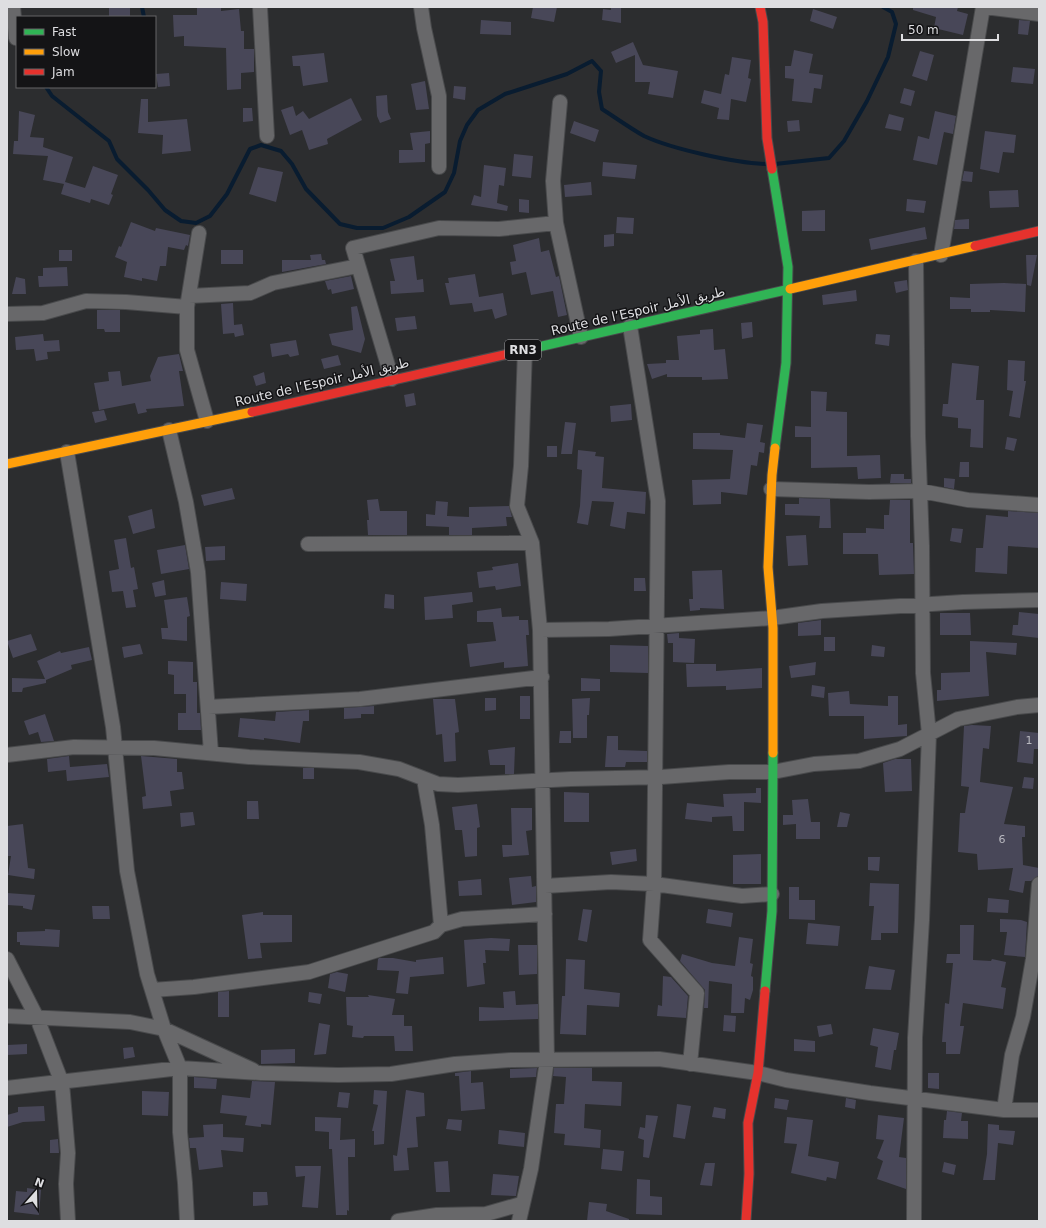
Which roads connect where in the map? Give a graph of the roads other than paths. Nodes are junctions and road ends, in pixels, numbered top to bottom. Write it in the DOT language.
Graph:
graph roads {
  1 [pos="12,7"];
  2 [pos="260,7"];
  3 [pos="421,7"];
  4 [pos="760,7"];
  5 [pos="984,7"];
  6 [pos="1039,14"];
  7 [pos="16,38"];
  8 [pos="560,102"];
  9 [pos="267,136"];
  10 [pos="439,167"];
  11 [pos="556,222"];
  12 [pos="1039,231"];
  13 [pos="199,232"];
  14 [pos="941,256"];
  15 [pos="916,261"];
  16 [pos="358,266"];
  17 [pos="787,290"];
  18 [pos="188,301"];
  19 [pos="7,314"];
  20 [pos="630,326"];
  21 [pos="581,337"];
  22 [pos="525,350"];
  23 [pos="392,380"];
  24 [pos="207,421"];
  25 [pos="169,430"];
  26 [pos="67,452"];
  27 [pos="7,464"];
  28 [pos="771,489"];
  29 [pos="921,491"];
  30 [pos="1039,505"];
  31 [pos="532,543"];
  32 [pos="308,544"];
  33 [pos="1039,600"];
  34 [pos="922,604"];
  35 [pos="772,618"];
  36 [pos="656,625"];
  37 [pos="540,630"];
  38 [pos="542,677"];
  39 [pos="1039,705"];
  40 [pos="208,707"];
  41 [pos="928,734"];
  42 [pos="115,747"];
  43 [pos="211,753"];
  44 [pos="7,755"];
  45 [pos="773,772"];
  46 [pos="655,777"];
  47 [pos="424,779"];
  48 [pos="542,780"];
  49 [pos="654,884"];
  50 [pos="1039,884"];
  51 [pos="545,886"];
  52 [pos="772,894"];
  53 [pos="545,914"];
  54 [pos="441,925"];
  55 [pos="7,959"];
  56 [pos="152,990"];
  57 [pos="7,1016"];
  58 [pos="37,1018"];
  59 [pos="164,1029"];
  60 [pos="547,1060"];
  61 [pos="690,1064"];
  62 [pos="180,1068"];
  63 [pos="261,1073"];
  64 [pos="758,1073"];
  65 [pos="62,1083"];
  66 [pos="7,1088"];
  67 [pos="914,1099"];
  68 [pos="1004,1110"];
  69 [pos="1039,1110"];
  70 [pos="521,1204"];
  71 [pos="68,1221"];
  72 [pos="187,1221"];
  73 [pos="398,1221"];
  74 [pos="519,1221"];
  75 [pos="746,1221"];
  76 [pos="914,1221"];
  1 -- 7 [label="street"];
  2 -- 9 [label="street"];
  3 -- 10 [label="street"];
  4 -- 17 [label="main road"];
  5 -- 6 [label="street"];
  5 -- 14 [label="street"];
  8 -- 11 [label="street"];
  11 -- 16 [label="street"];
  11 -- 21 [label="street"];
  12 -- 14 [label="main road, Route de l’Espoir طريق الأمل / RN3"];
  13 -- 18 [label="street"];
  14 -- 15 [label="main road, Route de l’Espoir طريق الأمل / RN3"];
  15 -- 17 [label="main road, Route de l’Espoir طريق الأمل / RN3"];
  15 -- 29 [label="street"];
  16 -- 18 [label="street"];
  16 -- 23 [label="street"];
  17 -- 20 [label="main road, Route de l’Espoir طريق الأمل / RN3"];
  17 -- 28 [label="main road"];
  18 -- 19 [label="street"];
  18 -- 24 [label="street"];
  20 -- 21 [label="main road, Route de l’Espoir طريق الأمل / RN3"];
  20 -- 36 [label="street"];
  21 -- 22 [label="main road, Route de l’Espoir طريق الأمل / RN3"];
  22 -- 23 [label="main road, Route de l’Espoir طريق الأمل / RN3"];
  22 -- 31 [label="street"];
  23 -- 24 [label="main road, Route de l’Espoir طريق الأمل / RN3"];
  24 -- 25 [label="main road, Route de l’Espoir طريق الأمل / RN3"];
  25 -- 26 [label="main road, Route de l’Espoir طريق الأمل / RN3"];
  25 -- 40 [label="street"];
  26 -- 27 [label="main road, Route de l’Espoir طريق الأمل / RN3"];
  26 -- 42 [label="street"];
  28 -- 29 [label="street"];
  28 -- 35 [label="main road"];
  29 -- 30 [label="street"];
  29 -- 34 [label="street"];
  31 -- 32 [label="street"];
  31 -- 37 [label="street"];
  33 -- 34 [label="street"];
  34 -- 35 [label="street"];
  34 -- 41 [label="street"];
  35 -- 36 [label="street"];
  35 -- 45 [label="main road"];
  36 -- 37 [label="street"];
  36 -- 46 [label="street"];
  37 -- 38 [label="street"];
  38 -- 40 [label="street"];
  38 -- 48 [label="street"];
  39 -- 41 [label="street"];
  40 -- 43 [label="street"];
  41 -- 45 [label="street"];
  41 -- 67 [label="street"];
  42 -- 43 [label="street"];
  42 -- 44 [label="street"];
  42 -- 56 [label="street"];
  43 -- 47 [label="street"];
  45 -- 46 [label="street"];
  45 -- 52 [label="main road"];
  46 -- 48 [label="street"];
  46 -- 49 [label="street"];
  47 -- 48 [label="street"];
  47 -- 54 [label="street"];
  48 -- 51 [label="street"];
  49 -- 51 [label="street"];
  49 -- 52 [label="street"];
  49 -- 61 [label="street"];
  50 -- 68 [label="street"];
  51 -- 53 [label="street"];
  52 -- 64 [label="main road"];
  53 -- 54 [label="street"];
  53 -- 60 [label="street"];
  54 -- 56 [label="street"];
  55 -- 58 [label="street"];
  56 -- 59 [label="street"];
  57 -- 58 [label="street"];
  58 -- 59 [label="street"];
  58 -- 65 [label="street"];
  59 -- 62 [label="street"];
  59 -- 63 [label="street"];
  60 -- 61 [label="street"];
  60 -- 63 [label="street"];
  60 -- 70 [label="street"];
  61 -- 64 [label="street"];
  62 -- 63 [label="street"];
  62 -- 65 [label="street"];
  62 -- 72 [label="street"];
  64 -- 67 [label="street"];
  64 -- 75 [label="main road"];
  65 -- 66 [label="street"];
  65 -- 71 [label="street"];
  67 -- 68 [label="street"];
  67 -- 76 [label="street"];
  68 -- 69 [label="street"];
  70 -- 73 [label="street"];
  70 -- 74 [label="street"];
}
